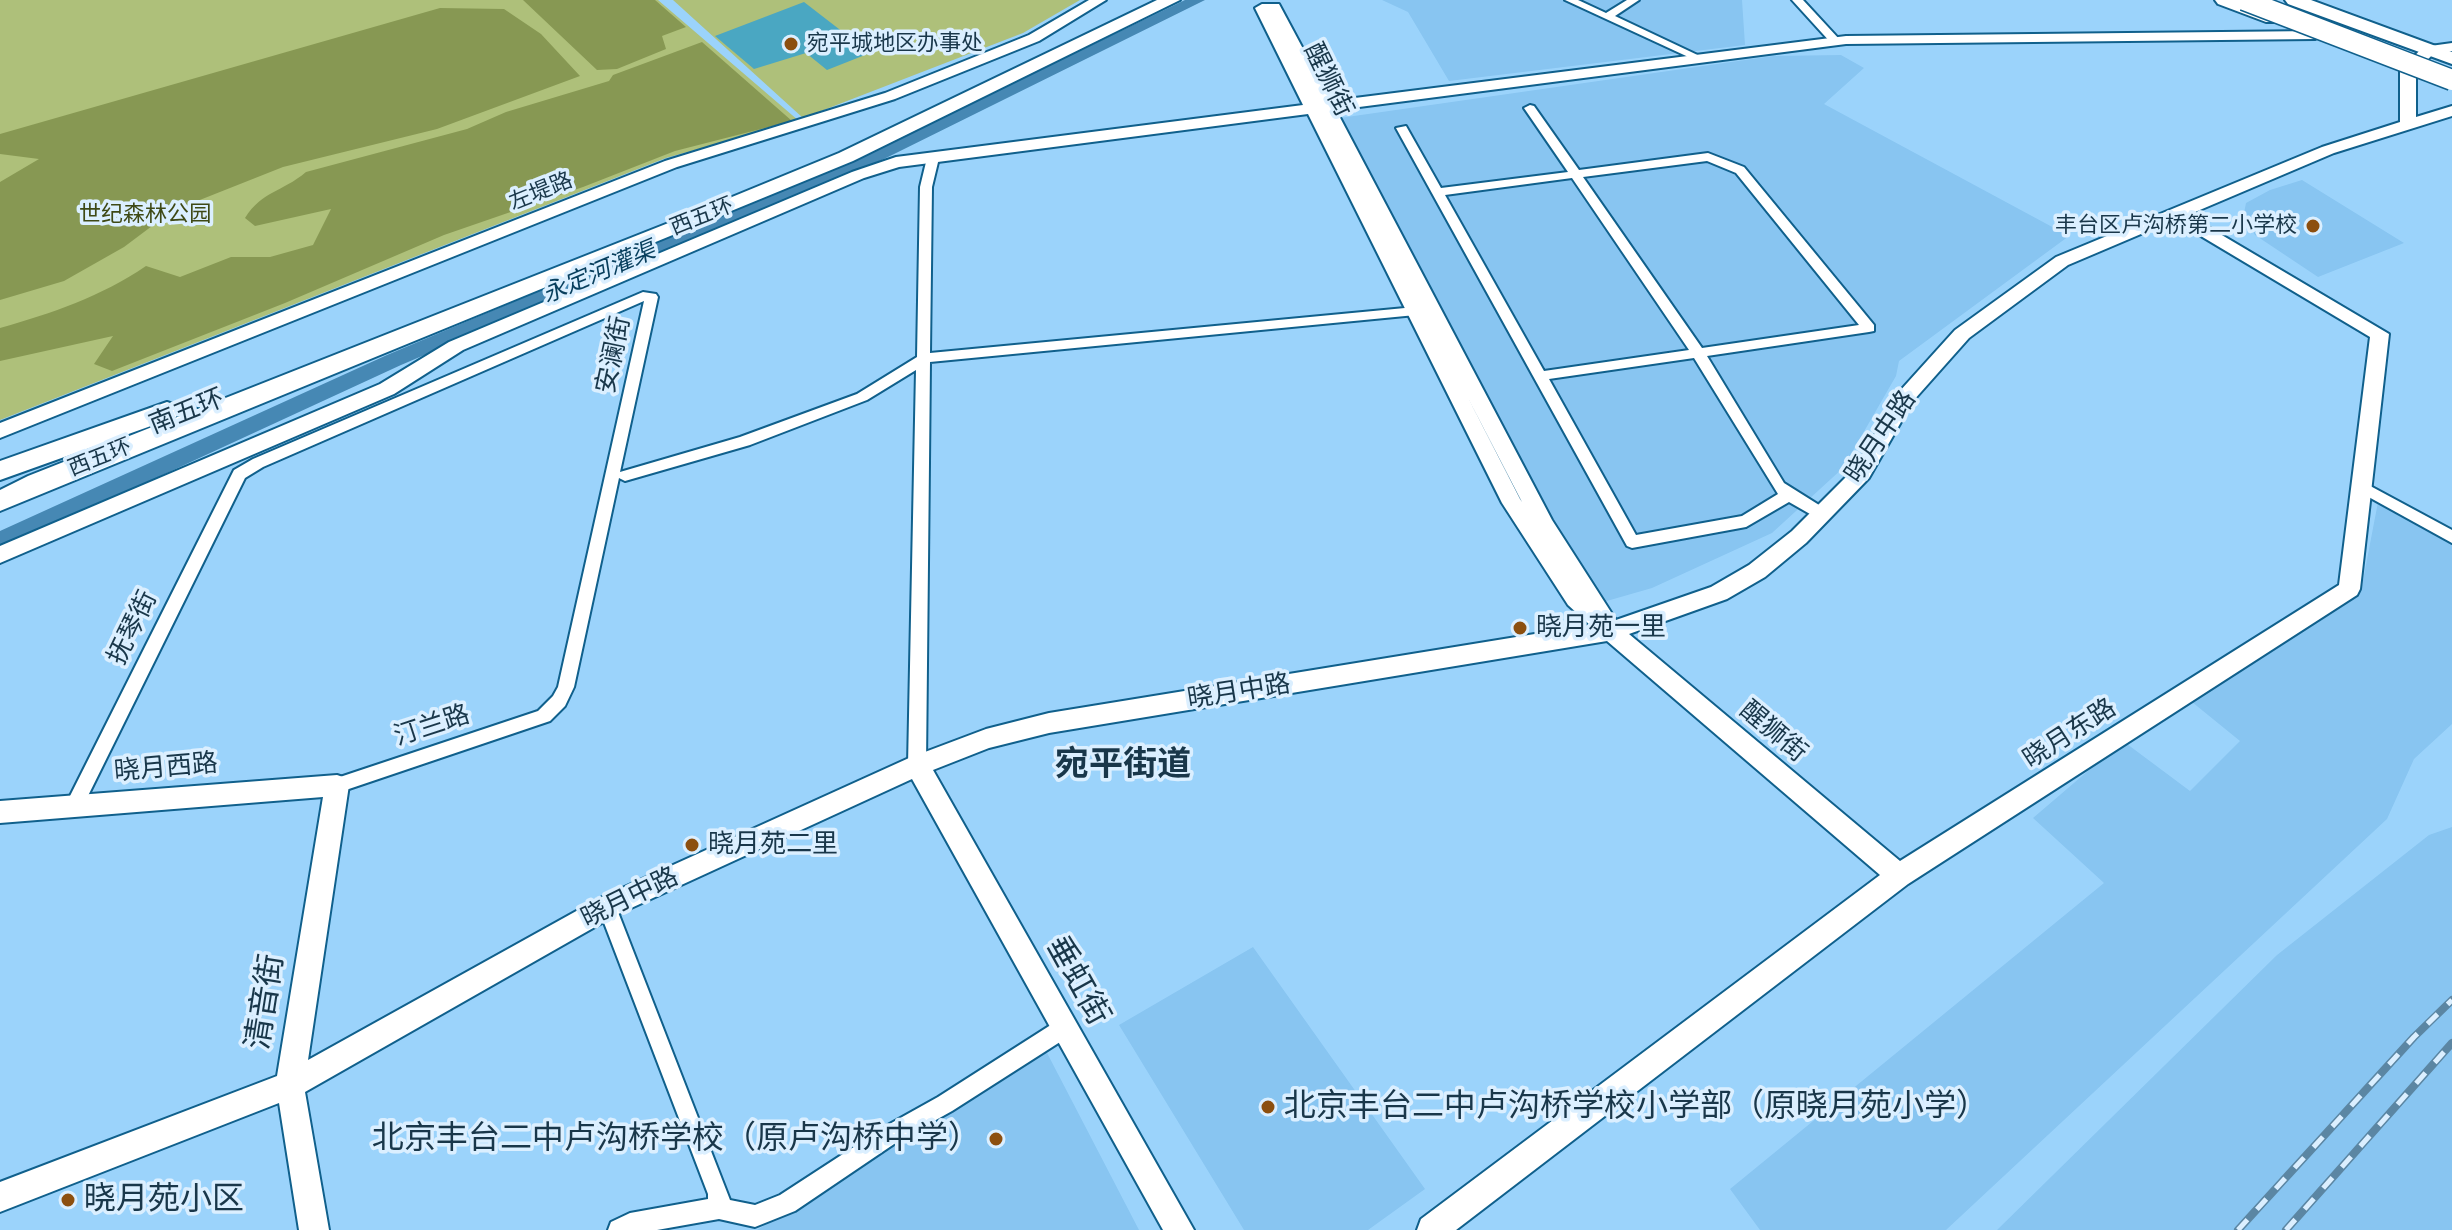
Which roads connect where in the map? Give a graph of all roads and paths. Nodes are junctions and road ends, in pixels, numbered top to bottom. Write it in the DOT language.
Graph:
graph roads {
  1 [pos="1099,0"];
  2 [pos="1142,0"];
  3 [pos="1171,0"];
  4 [pos="1570,0"];
  5 [pos="1634,0"];
  6 [pos="1797,0"];
  7 [pos="2224,0"];
  8 [pos="2244,0"];
  9 [pos="2267,0"];
  10 [pos="2294,0"];
  11 [pos="1608,16"];
  12 [pos="2315,35"];
  13 [pos="1836,42"];
  14 [pos="2452,47"];
  15 [pos="2428,50"];
  16 [pos="2452,58"];
  17 [pos="1701,59"];
  18 [pos="2408,71"];
  19 [pos="2452,71"];
  20 [pos="2452,80"];
  21 [pos="2452,88"];
  22 [pos="1318,108"];
  23 [pos="1530,108"];
  24 [pos="2452,111"];
  25 [pos="2408,124"];
  26 [pos="1402,128"];
  27 [pos="933,158"];
  28 [pos="1575,174"];
  29 [pos="1438,192"];
  30 [pos="2175,214"];
  31 [pos="1423,311"];
  32 [pos="1698,353"];
  33 [pos="330,354"];
  34 [pos="925,358"];
  35 [pos="1540,376"];
  36 [pos="0,431"];
  37 [pos="0,471"];
  38 [pos="239,474"];
  39 [pos="625,476"];
  40 [pos="2361,486"];
  41 [pos="0,489"];
  42 [pos="1789,495"];
  43 [pos="0,501"];
  44 [pos="1822,514"];
  45 [pos="2452,537"];
  46 [pos="0,555"];
  47 [pos="1611,631"];
  48 [pos="544,716"];
  49 [pos="917,765"];
  50 [pos="337,785"];
  51 [pos="74,806"];
  52 [pos="0,812"];
  53 [pos="1899,876"];
  54 [pos="607,907"];
  55 [pos="1064,1028"];
  56 [pos="290,1085"];
  57 [pos="0,1197"];
  58 [pos="719,1208"];
  59 [pos="314,1230"];
  60 [pos="619,1230"];
  61 [pos="1179,1230"];
  62 [pos="1432,1230"];
  1 -- 36 [label="street, 左堤路"];
  2 -- 33 [label="highway, 西五环"];
  3 -- 43 [label="highway, 西五环"];
  4 -- 11 [label="street"];
  5 -- 11 [label="street"];
  6 -- 13 [label="street"];
  7 -- 12 [label="highway"];
  8 -- 20 [label="highway, bridge"];
  9 -- 19 [label="highway"];
  10 -- 15 [label="highway"];
  11 -- 17 [label="street"];
  12 -- 13 [label="street"];
  12 -- 18 [label="highway"];
  13 -- 17 [label="street"];
  14 -- 15 [label="street"];
  15 -- 16 [label="highway"];
  15 -- 18 [label="street"];
  17 -- 22 [label="street"];
  18 -- 21 [label="highway"];
  18 -- 25 [label="street"];
  22 -- 22 [label="street, 醒狮街"];
  22 -- 27 [label="street"];
  22 -- 31 [label="street, 醒狮街"];
  23 -- 28 [label="street"];
  24 -- 25 [label="street, 晓月中路"];
  25 -- 30 [label="street, 晓月中路"];
  26 -- 29 [label="street"];
  27 -- 34 [label="street"];
  27 -- 46 [label="street"];
  28 -- 29 [label="street"];
  28 -- 32 [label="street"];
  28 -- 32 [label="street"];
  29 -- 35 [label="street"];
  30 -- 40 [label="street, 晓月东路"];
  30 -- 44 [label="street, 晓月中路"];
  31 -- 34 [label="street"];
  31 -- 47 [label="street, 醒狮街"];
  32 -- 35 [label="street"];
  32 -- 42 [label="street"];
  33 -- 37 [label="highway"];
  33 -- 41 [label="highway, 南五环"];
  34 -- 39 [label="street"];
  34 -- 49 [label="street"];
  35 -- 42 [label="street"];
  38 -- 48 [label="street, 安澜街"];
  38 -- 51 [label="street, 抚琴街"];
  40 -- 45 [label="street"];
  40 -- 53 [label="street, 晓月东路"];
  42 -- 44 [label="street"];
  44 -- 47 [label="street, 晓月中路"];
  47 -- 49 [label="street, 晓月中路"];
  47 -- 53 [label="street, 醒狮街"];
  48 -- 50 [label="street, 汀兰路"];
  49 -- 54 [label="street, 晓月中路"];
  49 -- 55 [label="street, 垂虹街"];
  50 -- 51 [label="street, 晓月西路"];
  50 -- 56 [label="street, 清音街"];
  51 -- 52 [label="street, 晓月西路"];
  53 -- 62 [label="street, 晓月东路"];
  54 -- 56 [label="street, 晓月中路"];
  54 -- 58 [label="street"];
  55 -- 58 [label="street"];
  55 -- 61 [label="street, 垂虹街"];
  56 -- 57 [label="street, 晓月中路"];
  56 -- 59 [label="street, 清音街"];
  58 -- 60 [label="street"];
}
